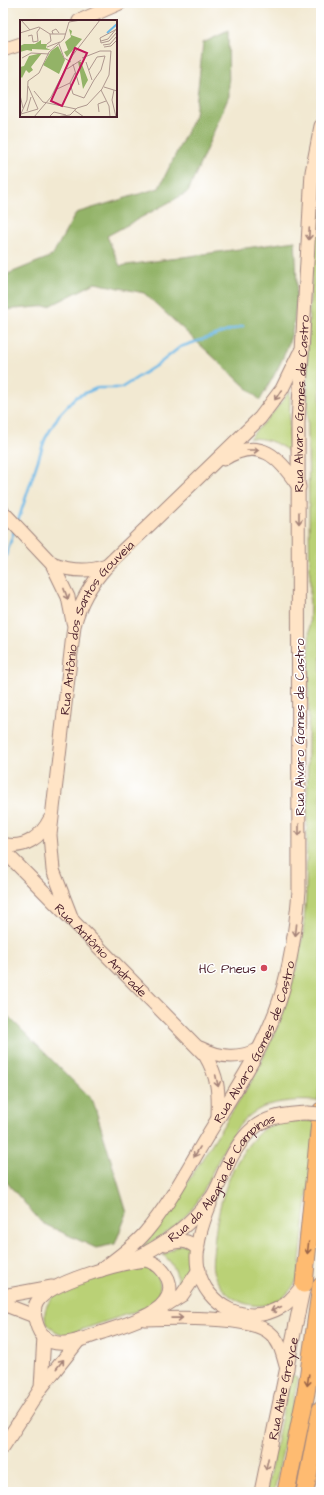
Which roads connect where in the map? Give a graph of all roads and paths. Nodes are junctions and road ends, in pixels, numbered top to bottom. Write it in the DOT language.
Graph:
graph roads {
  1 [pos="120,3"];
  2 [pos="81,20"];
  3 [pos="20,44"];
  4 [pos="3,50"];
  5 [pos="321,126"];
  6 [pos="302,347"];
  7 [pos="206,471"];
  8 [pos="299,487"];
  9 [pos="6,515"];
  10 [pos="52,564"];
  11 [pos="107,566"];
  12 [pos="74,626"];
  13 [pos="50,817"];
  14 [pos="3,844"];
  15 [pos="3,850"];
  16 [pos="72,919"];
  17 [pos="200,1048"];
  18 [pos="258,1050"];
  19 [pos="316,1113"];
  20 [pos="217,1119"];
  21 [pos="213,1196"];
  22 [pos="159,1247"];
  23 [pos="198,1249"];
  24 [pos="129,1262"];
  25 [pos="101,1270"];
  26 [pos="199,1270"];
  27 [pos="304,1284"];
  28 [pos="61,1285"];
  29 [pos="321,1286"];
  30 [pos="3,1296"];
  31 [pos="3,1304"];
  32 [pos="160,1308"];
  33 [pos="34,1316"];
  34 [pos="138,1319"];
  35 [pos="44,1336"];
  36 [pos="79,1340"];
  37 [pos="287,1371"];
  38 [pos="41,1388"];
  39 [pos="321,1409"];
  40 [pos="3,1447"];
  41 [pos="261,1492"];
  42 [pos="286,1492"];
  43 [pos="305,1492"];
  1 -- 2 [label="main road"];
  3 -- 4 [label="main road"];
  5 -- 6 [label="main road, Rua Alvaro Gomes de Castro, one-way"];
  6 -- 7 [label="main road, Rua Antônio dos Santos Gouveia, one-way"];
  6 -- 8 [label="main road, Rua Alvaro Gomes de Castro"];
  7 -- 8 [label="main road, Rua Antônio dos Santos Gouveia, one-way"];
  7 -- 11 [label="main road, Rua Antônio dos Santos Gouveia"];
  8 -- 18 [label="main road, Rua Alvaro Gomes de Castro, one-way"];
  9 -- 10 [label="main road"];
  10 -- 11 [label="main road"];
  10 -- 12 [label="main road, one-way"];
  11 -- 12 [label="main road, Rua Antônio dos Santos Gouveia"];
  12 -- 13 [label="main road, Rua Antônio dos Santos Gouveia"];
  13 -- 14 [label="main road, Rua Antônio dos Santos Gouveia"];
  13 -- 16 [label="main road, Rua Antônio dos Santos Gouveia"];
  15 -- 16 [label="main road, Rua Antônio Andrade"];
  16 -- 17 [label="main road, Rua Antônio Andrade"];
  17 -- 18 [label="main road, Rua Antônio Andrade"];
  17 -- 20 [label="main road, Rua Antônio Andrade, one-way"];
  18 -- 20 [label="main road, Rua Alvaro Gomes de Castro"];
  19 -- 21 [label="main road, Rua da Alegria de Campinas"];
  19 -- 27 [label="highway, one-way"];
  20 -- 25 [label="main road, Rua Alvaro Gomes de Castro, one-way"];
  21 -- 22 [label="main road, Rua da Alegria de Campinas"];
  21 -- 23 [label="main road"];
  22 -- 23 [label="main road"];
  22 -- 24 [label="main road, Rua da Alegria de Campinas"];
  23 -- 26 [label="main road"];
  24 -- 25 [label="main road"];
  24 -- 32 [label="main road"];
  25 -- 28 [label="main road"];
  27 -- 26 [label="main road, one-way"];
  26 -- 32 [label="main road"];
  27 -- 37 [label="main road, Rua Aline Greyce"];
  28 -- 30 [label="main road"];
  28 -- 33 [label="main road"];
  29 -- 42 [label="highway, one-way"];
  31 -- 33 [label="main road"];
  32 -- 34 [label="main road"];
  33 -- 35 [label="main road"];
  34 -- 36 [label="main road"];
  34 -- 37 [label="main road, one-way"];
  35 -- 36 [label="main road"];
  35 -- 38 [label="main road"];
  38 -- 36 [label="main road, one-way"];
  37 -- 41 [label="main road, Rua Aline Greyce, one-way"];
  38 -- 40 [label="main road"];
  39 -- 43 [label="highway"];
}
